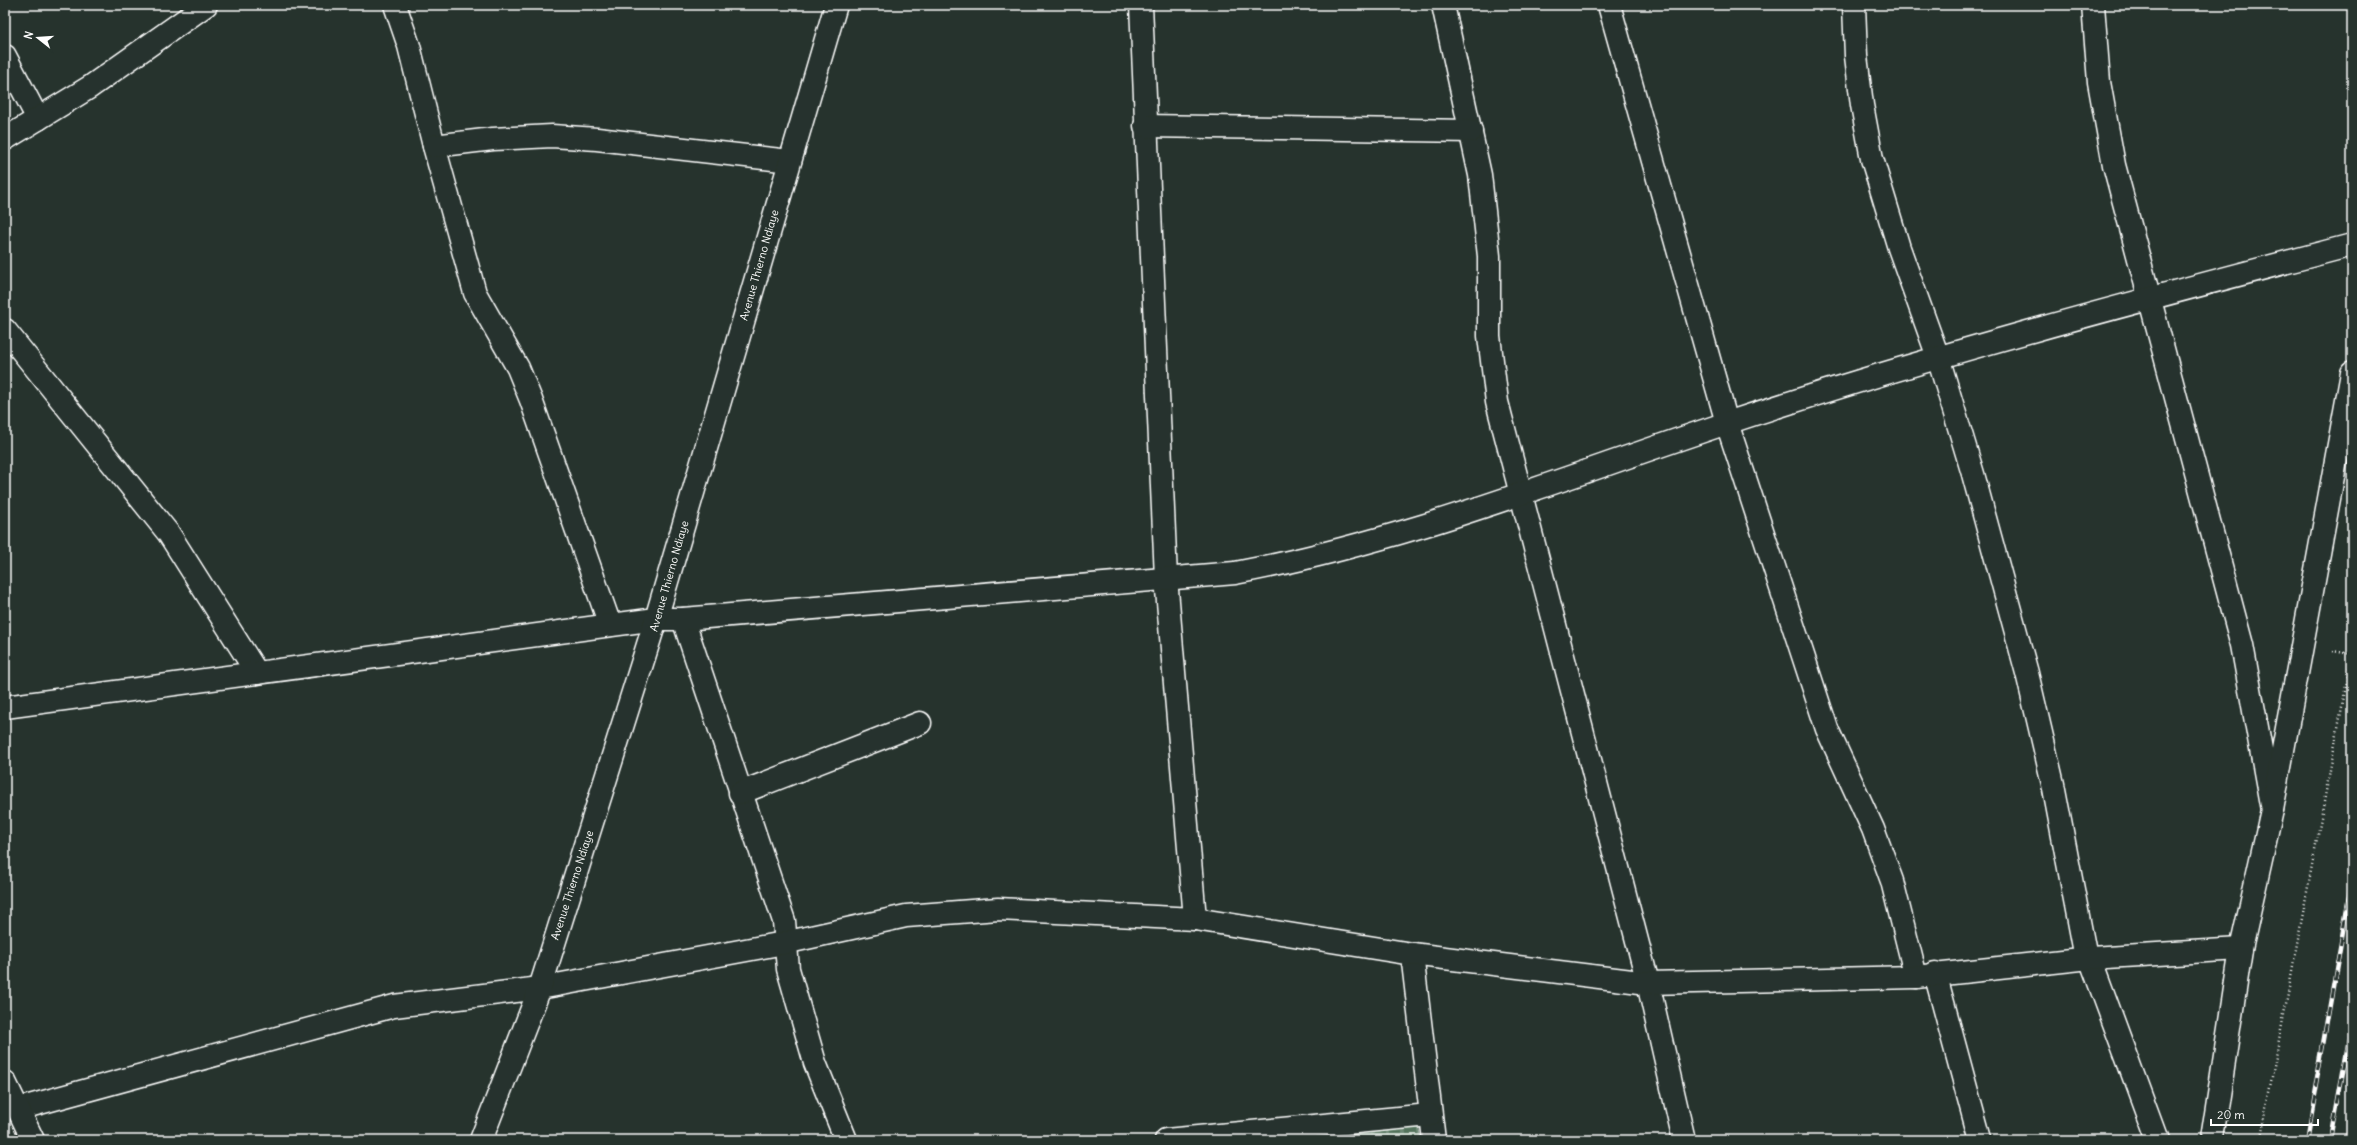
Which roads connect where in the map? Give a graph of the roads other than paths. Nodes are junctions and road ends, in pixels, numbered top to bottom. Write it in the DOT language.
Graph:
graph roads {
  1 [pos="206,5"];
  2 [pos="395,5"];
  3 [pos="836,5"];
  4 [pos="1141,5"];
  5 [pos="1443,5"];
  6 [pos="1609,5"];
  7 [pos="1854,5"];
  8 [pos="2093,5"];
  9 [pos="5,56"];
  10 [pos="38,119"];
  11 [pos="1145,126"];
  12 [pos="1471,131"];
  13 [pos="5,139"];
  14 [pos="434,146"];
  15 [pos="790,161"];
  16 [pos="2352,245"];
  17 [pos="2148,299"];
  18 [pos="5,330"];
  19 [pos="1938,356"];
  20 [pos="2352,373"];
  21 [pos="1727,423"];
  22 [pos="1522,494"];
  23 [pos="1166,578"];
  24 [pos="656,619"];
  25 [pos="684,619"];
  26 [pos="610,625"];
  27 [pos="257,673"];
  28 [pos="5,707"];
  29 [pos="920,722"];
  30 [pos="740,793"];
  31 [pos="2272,810"];
  32 [pos="1195,918"];
  33 [pos="784,943"];
  34 [pos="2241,949"];
  35 [pos="1412,954"];
  36 [pos="2088,958"];
  37 [pos="1926,975"];
  38 [pos="1648,983"];
  39 [pos="540,988"];
  40 [pos="5,1082"];
  41 [pos="18,1109"];
  42 [pos="1430,1115"];
  43 [pos="33,1140"];
  44 [pos="481,1140"];
  45 [pos="846,1140"];
  46 [pos="1166,1140"];
  47 [pos="1434,1140"];
  48 [pos="1684,1140"];
  49 [pos="1980,1140"];
  50 [pos="2157,1140"];
  51 [pos="2212,1140"];
  1 -- 10 [label="street"];
  2 -- 14 [label="street"];
  3 -- 15 [label="street, Avenue Thierno Ndiaye"];
  4 -- 11 [label="street"];
  5 -- 12 [label="street"];
  6 -- 21 [label="street"];
  7 -- 19 [label="street"];
  8 -- 17 [label="street"];
  9 -- 10 [label="street"];
  10 -- 13 [label="street"];
  11 -- 12 [label="street"];
  11 -- 23 [label="street"];
  12 -- 22 [label="street"];
  14 -- 15 [label="street"];
  14 -- 26 [label="street"];
  15 -- 24 [label="street, Avenue Thierno Ndiaye"];
  16 -- 17 [label="street"];
  17 -- 19 [label="street"];
  17 -- 31 [label="street"];
  18 -- 27 [label="street"];
  19 -- 21 [label="street"];
  19 -- 36 [label="street"];
  20 -- 31 [label="street"];
  21 -- 22 [label="street"];
  21 -- 37 [label="street"];
  22 -- 23 [label="street"];
  22 -- 38 [label="street"];
  23 -- 25 [label="street"];
  23 -- 32 [label="street"];
  24 -- 25 [label="street"];
  24 -- 26 [label="street"];
  24 -- 39 [label="street, Avenue Thierno Ndiaye"];
  25 -- 30 [label="street"];
  26 -- 27 [label="street"];
  27 -- 28 [label="street"];
  29 -- 30 [label="street"];
  30 -- 33 [label="street"];
  31 -- 34 [label="street"];
  32 -- 33 [label="street"];
  32 -- 35 [label="street"];
  33 -- 39 [label="street"];
  33 -- 45 [label="street"];
  34 -- 36 [label="street"];
  34 -- 51 [label="street"];
  35 -- 38 [label="street"];
  35 -- 42 [label="street"];
  36 -- 37 [label="street"];
  36 -- 50 [label="street"];
  37 -- 38 [label="street"];
  37 -- 49 [label="street"];
  38 -- 48 [label="street"];
  39 -- 41 [label="street"];
  39 -- 44 [label="street, Avenue Thierno Ndiaye"];
  40 -- 41 [label="street"];
  41 -- 43 [label="street"];
  42 -- 46 [label="street"];
  42 -- 47 [label="street"];
}
